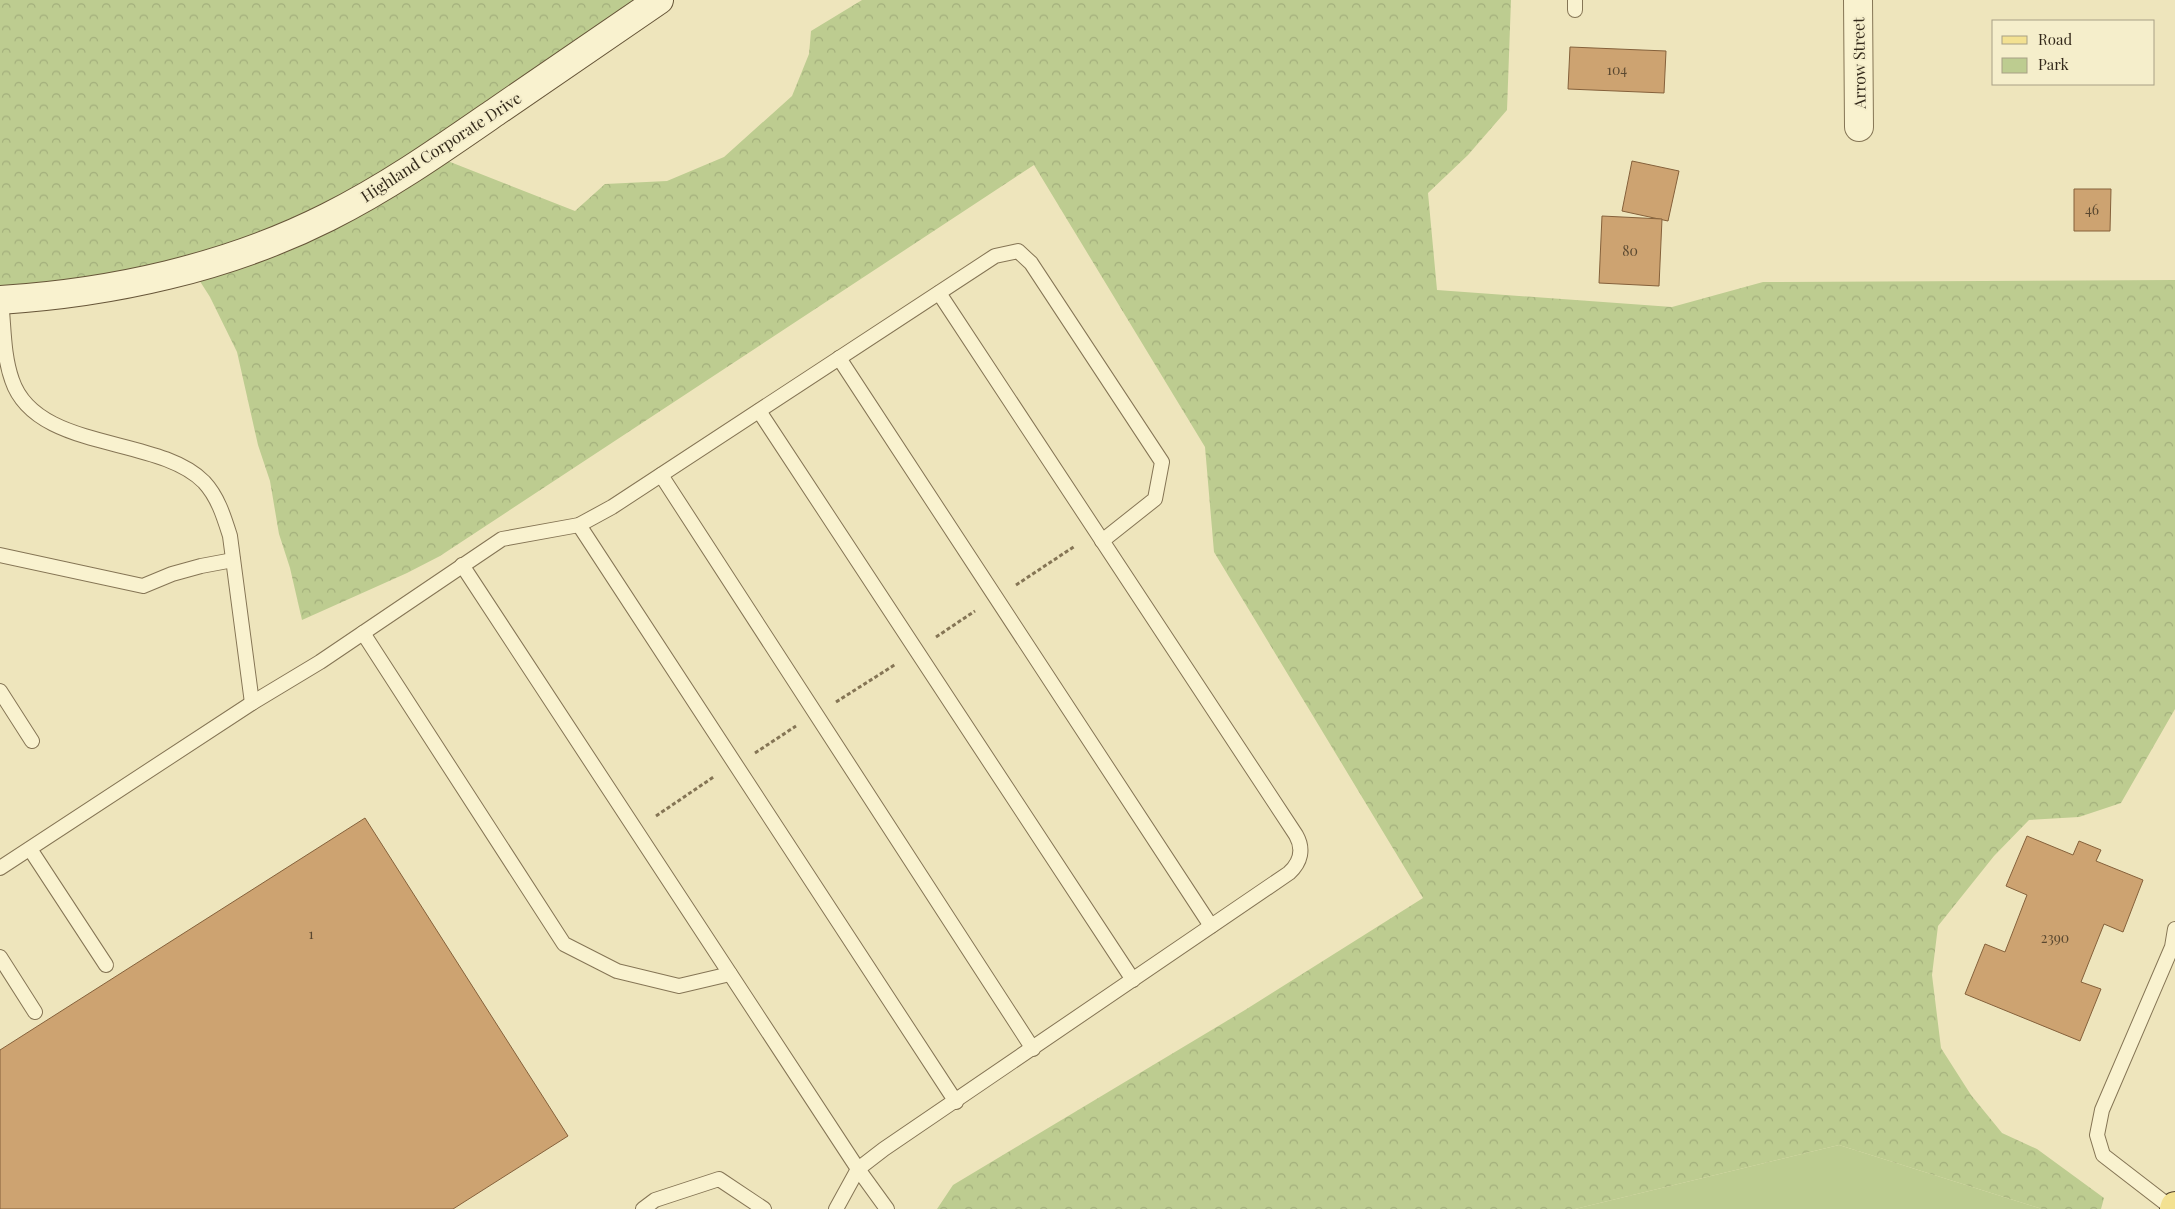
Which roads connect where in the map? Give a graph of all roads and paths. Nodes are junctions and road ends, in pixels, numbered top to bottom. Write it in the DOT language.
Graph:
graph roads {
  1 [pos="659,0"];
  2 [pos="1858,0"];
  3 [pos="1859,127"];
  4 [pos="939,293"];
  5 [pos="1,300"];
  6 [pos="839,358"];
  7 [pos="759,411"];
  8 [pos="661,474"];
  9 [pos="580,525"];
  10 [pos="1100,536"];
  11 [pos="0,555"];
  12 [pos="233,560"];
  13 [pos="462,565"];
  14 [pos="996,598"];
  15 [pos="363,633"];
  16 [pos="916,650"];
  17 [pos="0,692"];
  18 [pos="252,703"];
  19 [pos="816,714"];
  20 [pos="32,741"];
  21 [pos="736,764"];
  22 [pos="636,831"];
  23 [pos="30,849"];
  24 [pos="0,868"];
  25 [pos="1211,926"];
  26 [pos="2175,929"];
  27 [pos="2173,948"];
  28 [pos="0,957"];
  29 [pos="106,965"];
  30 [pos="730,974"];
  31 [pos="1133,980"];
  32 [pos="36,1012"];
  33 [pos="1033,1049"];
  34 [pos="956,1102"];
  35 [pos="858,1169"];
  36 [pos="2174,1208"];
  37 [pos="642,1209"];
  38 [pos="764,1209"];
  39 [pos="836,1209"];
  40 [pos="887,1209"];
  1 -- 5 [label="street, Highland Corporate Drive"];
  2 -- 3 [label="street, Arrow Street"];
  4 -- 6 [label="lane"];
  4 -- 10 [label="lane"];
  4 -- 10 [label="lane"];
  5 -- 12 [label="lane"];
  6 -- 7 [label="lane"];
  6 -- 14 [label="lane"];
  7 -- 8 [label="lane"];
  7 -- 16 [label="lane"];
  8 -- 9 [label="lane"];
  8 -- 19 [label="lane"];
  9 -- 13 [label="lane"];
  9 -- 21 [label="lane"];
  10 -- 14 [label="path"];
  10 -- 25 [label="lane"];
  11 -- 12 [label="lane"];
  12 -- 18 [label="lane"];
  13 -- 15 [label="lane"];
  13 -- 22 [label="lane"];
  14 -- 16 [label="path"];
  14 -- 25 [label="lane"];
  15 -- 18 [label="lane"];
  15 -- 30 [label="lane"];
  16 -- 19 [label="path"];
  16 -- 31 [label="lane"];
  17 -- 20 [label="lane"];
  18 -- 23 [label="lane"];
  19 -- 21 [label="path"];
  19 -- 33 [label="lane"];
  21 -- 22 [label="path"];
  21 -- 34 [label="lane"];
  22 -- 30 [label="lane"];
  23 -- 24 [label="lane"];
  23 -- 29 [label="lane"];
  25 -- 31 [label="lane"];
  26 -- 27 [label="lane"];
  27 -- 36 [label="lane"];
  28 -- 32 [label="lane"];
  30 -- 35 [label="lane"];
  31 -- 33 [label="lane"];
  33 -- 34 [label="lane"];
  34 -- 35 [label="lane"];
  35 -- 39 [label="lane"];
  35 -- 40 [label="lane"];
  37 -- 38 [label="lane"];
}
